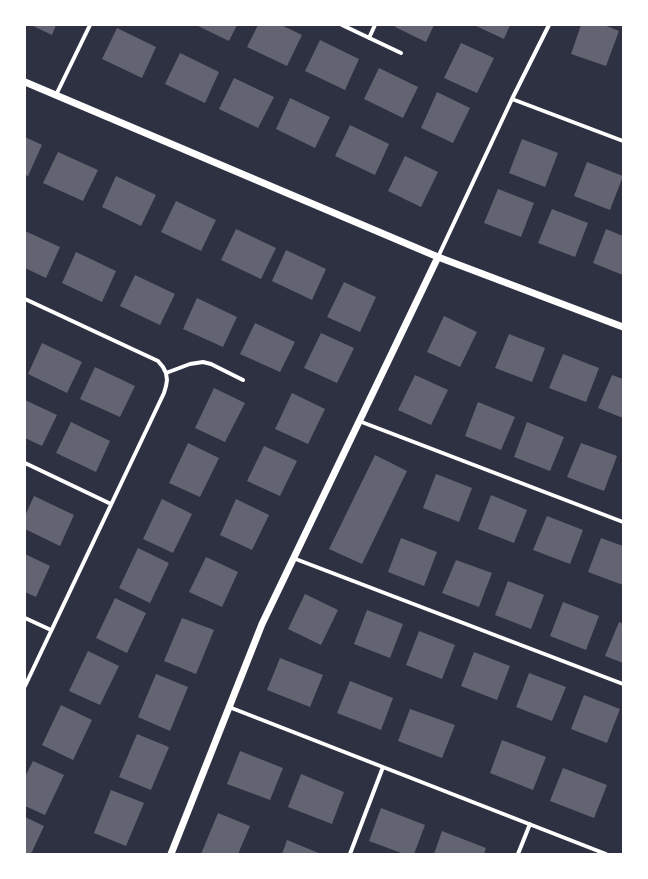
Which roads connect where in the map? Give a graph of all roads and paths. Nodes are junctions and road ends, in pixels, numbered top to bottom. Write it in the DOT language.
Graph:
graph roads {
  1 [pos="90,25"];
  2 [pos="342,25"];
  3 [pos="375,25"];
  4 [pos="549,25"];
  5 [pos="369,38"];
  6 [pos="401,53"];
  7 [pos="25,82"];
  8 [pos="56,95"];
  9 [pos="512,99"];
  10 [pos="623,141"];
  11 [pos="438,257"];
  12 [pos="25,299"];
  13 [pos="623,327"];
  14 [pos="166,373"];
  15 [pos="243,380"];
  16 [pos="359,421"];
  17 [pos="25,463"];
  18 [pos="111,504"];
  19 [pos="623,522"];
  20 [pos="293,558"];
  21 [pos="25,618"];
  22 [pos="51,630"];
  23 [pos="623,684"];
  24 [pos="25,686"];
  25 [pos="229,707"];
  26 [pos="383,767"];
  27 [pos="530,824"];
  28 [pos="171,854"];
  29 [pos="350,854"];
  30 [pos="518,854"];
  31 [pos="606,854"];
  1 -- 8 [label="street"];
  2 -- 5 [label="street"];
  3 -- 5 [label="street"];
  4 -- 9 [label="street"];
  5 -- 6 [label="street"];
  7 -- 8 [label="street"];
  8 -- 11 [label="street"];
  9 -- 10 [label="street"];
  9 -- 11 [label="street"];
  11 -- 13 [label="street"];
  11 -- 16 [label="street"];
  12 -- 14 [label="street"];
  14 -- 15 [label="street"];
  14 -- 18 [label="street"];
  16 -- 19 [label="street"];
  16 -- 20 [label="street"];
  17 -- 18 [label="street"];
  18 -- 22 [label="street"];
  20 -- 23 [label="street"];
  20 -- 25 [label="street"];
  21 -- 22 [label="street"];
  22 -- 24 [label="street"];
  25 -- 26 [label="street"];
  25 -- 28 [label="street"];
  26 -- 27 [label="street"];
  26 -- 29 [label="street"];
  27 -- 30 [label="street"];
  27 -- 31 [label="street"];
}
